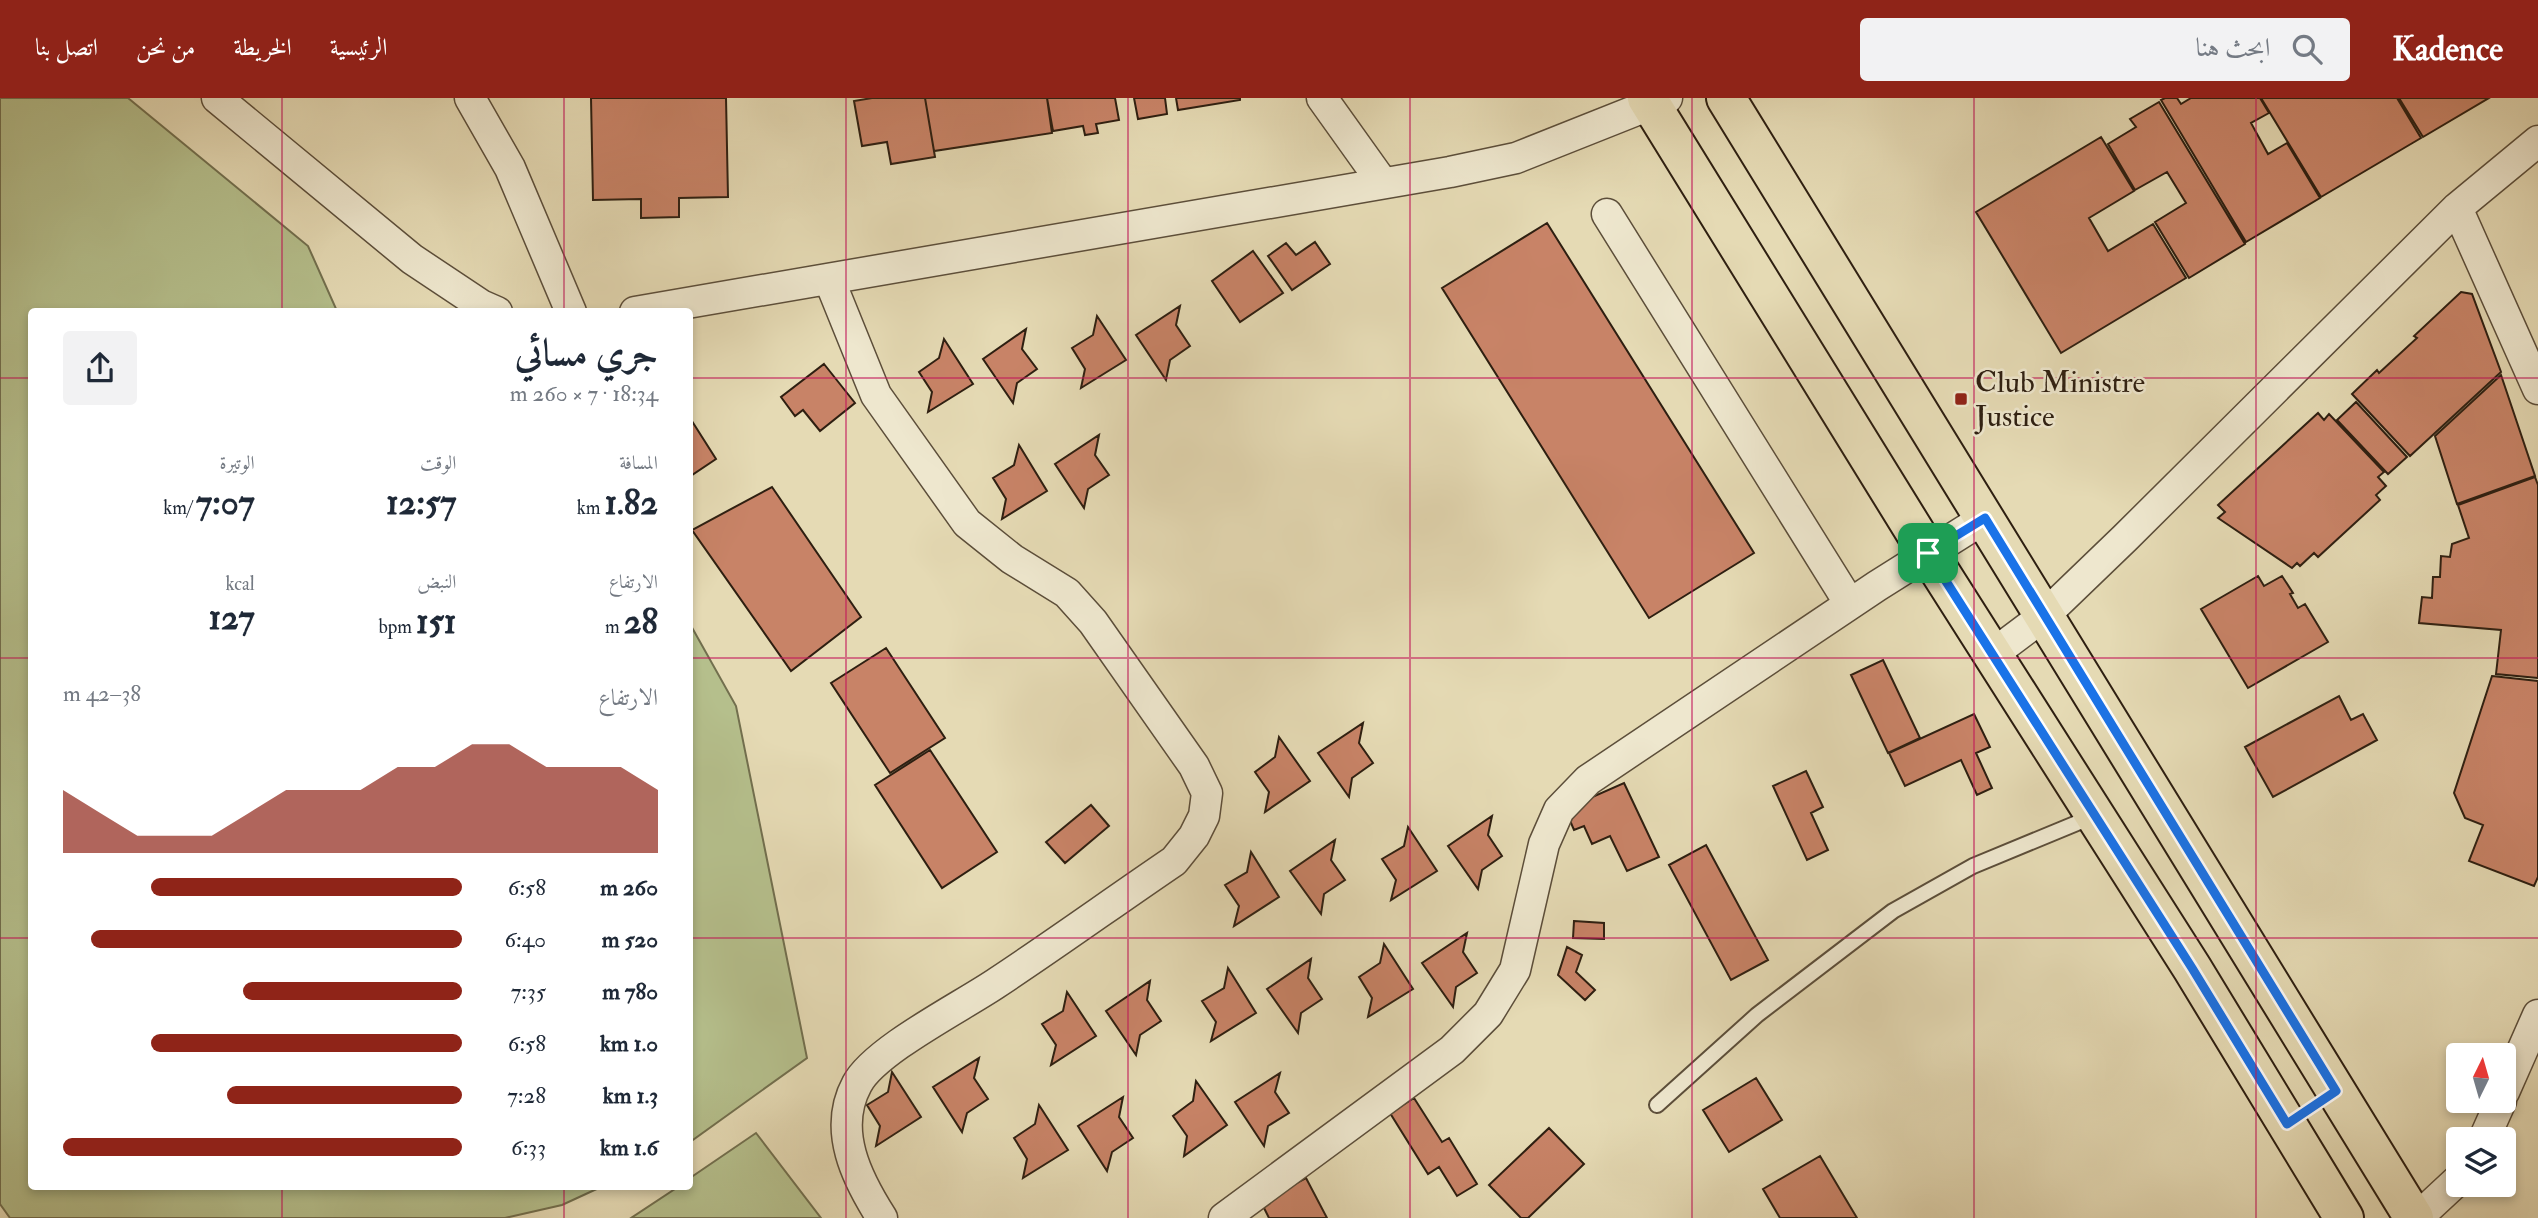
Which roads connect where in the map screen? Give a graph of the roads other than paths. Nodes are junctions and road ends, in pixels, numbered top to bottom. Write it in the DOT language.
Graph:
graph roads {
  1 [pos="217,98"];
  2 [pos="470,98"];
  3 [pos="1322,98"];
  4 [pos="1726,98"];
  5 [pos="1656,100"];
  6 [pos="2538,141"];
  7 [pos="1382,182"];
  8 [pos="2457,208"];
  9 [pos="1606,214"];
  10 [pos="829,279"];
  11 [pos="488,308"];
  12 [pos="569,308"];
  13 [pos="659,308"];
  14 [pos="2538,389"];
  15 [pos="1985,518"];
  16 [pos="1928,553"];
  17 [pos="1850,604"];
  18 [pos="2045,615"];
  19 [pos="1993,654"];
  20 [pos="2096,816"];
  21 [pos="2538,1015"];
  22 [pos="2516,1065"];
  23 [pos="2336,1091"];
  24 [pos="1657,1105"];
  25 [pos="2287,1124"];
  26 [pos="2446,1191"];
  27 [pos="882,1218"];
  28 [pos="1224,1218"];
  29 [pos="2344,1218"];
  30 [pos="2415,1218"];
  1 -- 11 [label="street"];
  2 -- 12 [label="street"];
  3 -- 7 [label="street"];
  4 -- 15 [label="main road"];
  5 -- 7 [label="street"];
  5 -- 16 [label="main road"];
  6 -- 8 [label="street"];
  7 -- 10 [label="street"];
  8 -- 14 [label="street"];
  8 -- 18 [label="street"];
  9 -- 17 [label="street"];
  10 -- 13 [label="street"];
  10 -- 27 [label="street"];
  15 -- 16 [label="street"];
  15 -- 18 [label="main road"];
  16 -- 17 [label="street"];
  16 -- 19 [label="main road"];
  17 -- 28 [label="street"];
  18 -- 19 [label="street"];
  18 -- 23 [label="main road"];
  19 -- 20 [label="main road"];
  20 -- 24 [label="lane"];
  20 -- 25 [label="main road"];
  21 -- 22 [label="street"];
  23 -- 25 [label="main road"];
  23 -- 30 [label="main road"];
  25 -- 29 [label="main road"];
  26 -- 30 [label="street"];
}
